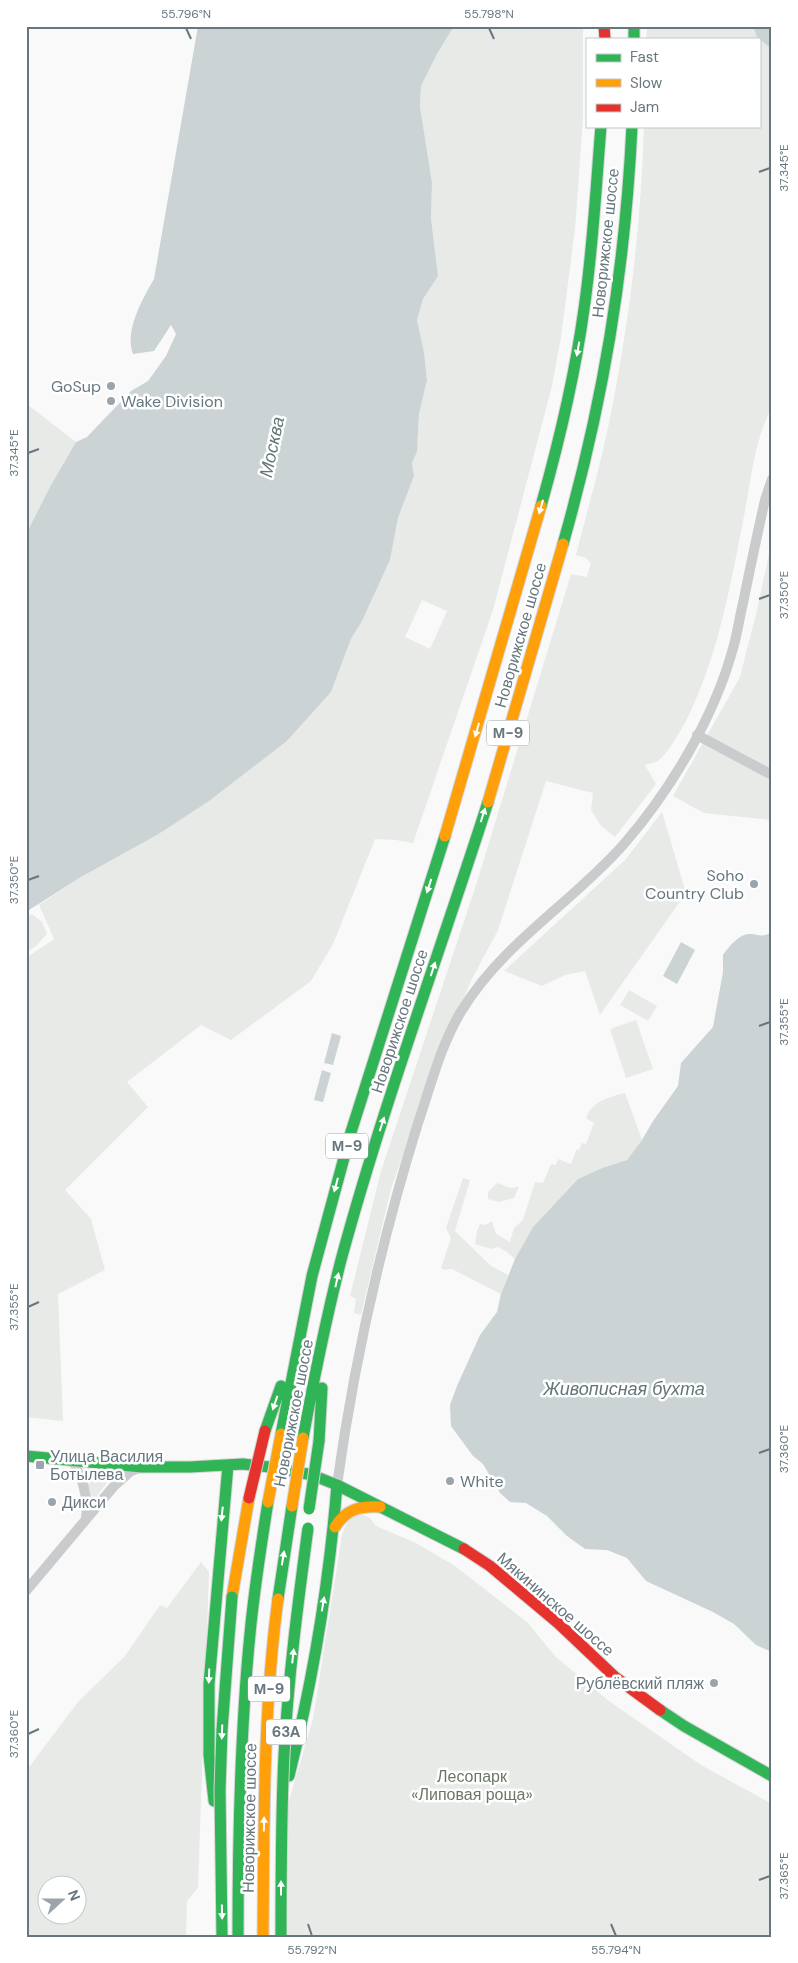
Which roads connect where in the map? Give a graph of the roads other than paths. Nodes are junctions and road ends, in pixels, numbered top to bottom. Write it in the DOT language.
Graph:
graph roads {
  1 [pos="601,128"];
  2 [pos="632,128"];
  3 [pos="772,479"];
  4 [pos="697,735"];
  5 [pos="772,775"];
  6 [pos="302,1324"];
  7 [pos="326,1327"];
  8 [pos="26,1456"];
  9 [pos="73,1461"];
  10 [pos="112,1465"];
  11 [pos="228,1466"];
  12 [pos="142,1467"];
  13 [pos="338,1485"];
  14 [pos="114,1486"];
  15 [pos="386,1508"];
  16 [pos="86,1518"];
  17 [pos="334,1528"];
  18 [pos="26,1591"];
  19 [pos="772,1776"];
  20 [pos="264,1873"];
  21 [pos="238,1923"];
  22 [pos="222,1937"];
  23 [pos="238,1937"];
  24 [pos="263,1937"];
  25 [pos="282,1937"];
  1 -- 6 [label="main road, Новорижское шоссе / М-9, one-way"];
  7 -- 2 [label="main road, Новорижское шоссе / М-9, one-way"];
  3 -- 4 [label="street"];
  4 -- 5 [label="street"];
  4 -- 13 [label="street"];
  6 -- 21 [label="main road, Новорижское шоссе / М-9, bridge"];
  6 -- 22 [label="main road, one-way, bridge"];
  20 -- 7 [label="main road, Новорижское шоссе / М-9, one-way, bridge"];
  25 -- 7 [label="main road, 63A, one-way, bridge"];
  8 -- 9 [label="main road, Мякининское шоссе"];
  9 -- 10 [label="main road, Мякининское шоссе"];
  9 -- 16 [label="street"];
  10 -- 12 [label="main road, Мякининское шоссе"];
  10 -- 14 [label="street"];
  11 -- 12 [label="main road, Мякининское шоссе"];
  11 -- 13 [label="main road, Мякининское шоссе"];
  11 -- 21 [label="main road, one-way"];
  12 -- 14 [label="street"];
  13 -- 15 [label="main road, Мякининское шоссе"];
  13 -- 17 [label="main road"];
  14 -- 16 [label="street"];
  15 -- 17 [label="main road"];
  15 -- 19 [label="main road, Мякининское шоссе"];
  16 -- 18 [label="street"];
  20 -- 17 [label="main road, one-way"];
  20 -- 24 [label="main road, Новорижское шоссе / М-9"];
  21 -- 23 [label="main road, Новорижское шоссе / М-9"];
}
